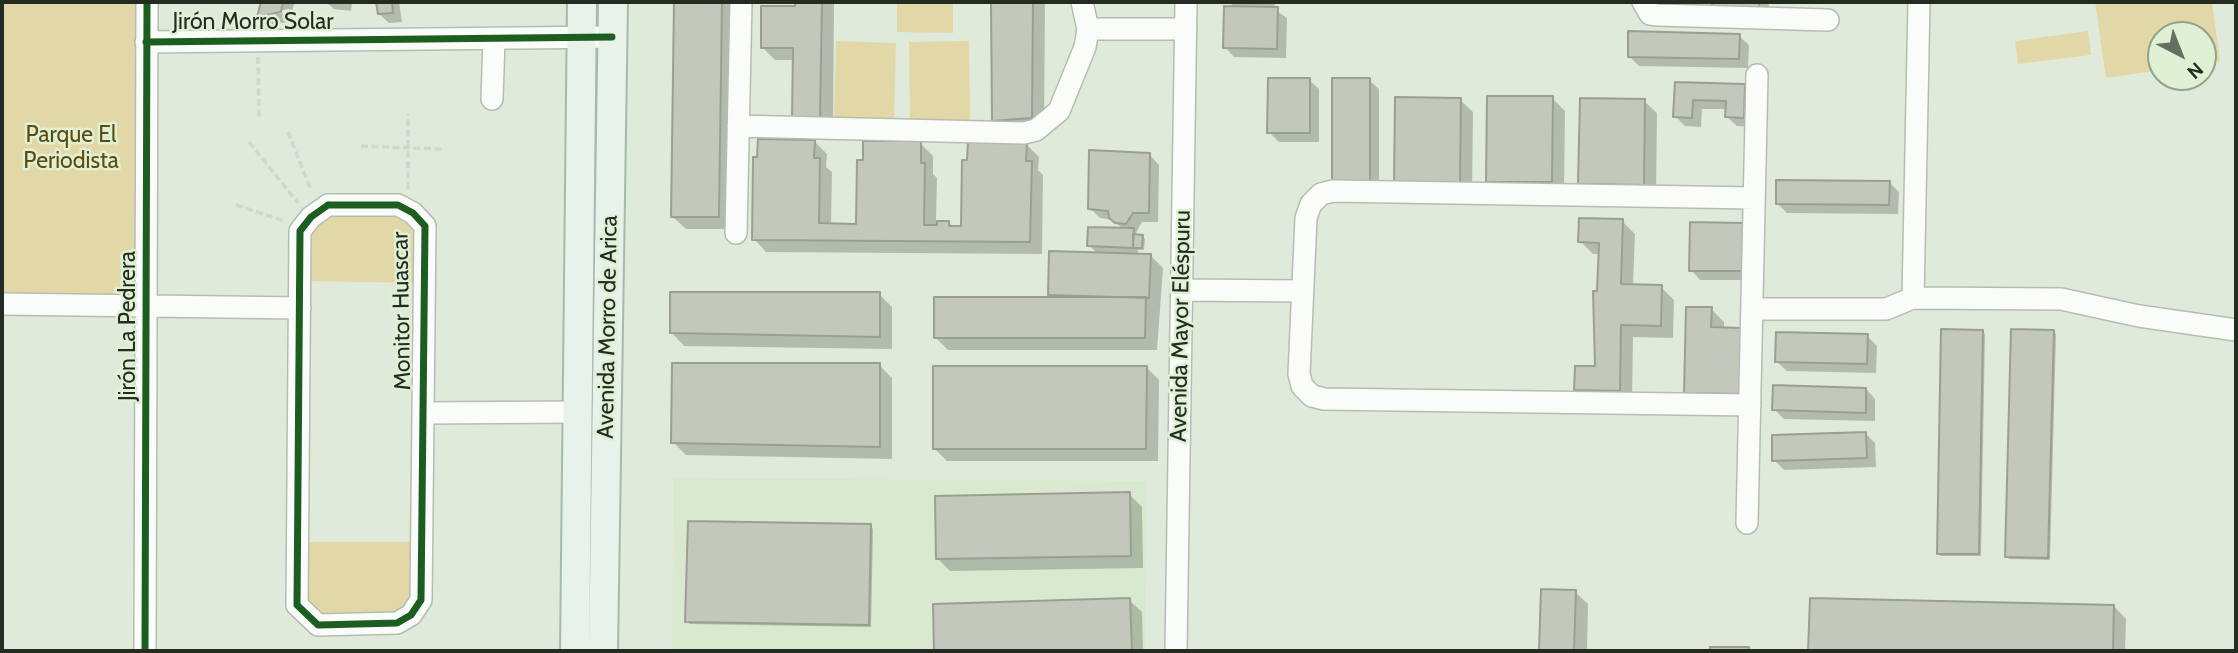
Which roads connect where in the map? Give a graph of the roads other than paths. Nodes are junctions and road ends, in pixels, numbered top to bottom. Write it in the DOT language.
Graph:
graph roads {
  1 [pos="147,2"];
  2 [pos="582,2"];
  3 [pos="613,2"];
  4 [pos="741,2"];
  5 [pos="1082,2"];
  6 [pos="1186,2"];
  7 [pos="1643,2"];
  8 [pos="1919,2"];
  9 [pos="1828,20"];
  10 [pos="1088,29"];
  11 [pos="1185,29"];
  12 [pos="612,37"];
  13 [pos="581,39"];
  14 [pos="495,40"];
  15 [pos="146,42"];
  16 [pos="1757,75"];
  17 [pos="492,99"];
  18 [pos="738,126"];
  19 [pos="1754,198"];
  20 [pos="736,233"];
  21 [pos="1182,290"];
  22 [pos="1302,291"];
  23 [pos="1913,299"];
  24 [pos="2,304"];
  25 [pos="147,304"];
  26 [pos="300,308"];
  27 [pos="1752,309"];
  28 [pos="2236,330"];
  29 [pos="1750,405"];
  30 [pos="577,412"];
  31 [pos="423,413"];
  32 [pos="1747,523"];
  33 [pos="145,651"];
  34 [pos="575,651"];
  35 [pos="603,651"];
  36 [pos="1176,651"];
  1 -- 15 [label="street, Jirón La Pedrera"];
  2 -- 13 [label="main road, Avenida Morro de Arica"];
  3 -- 12 [label="main road, Avenida Morro de Arica"];
  4 -- 18 [label="street"];
  5 -- 10 [label="street"];
  6 -- 11 [label="street, Avenida Mayor Eléspuru"];
  7 -- 9 [label="street"];
  8 -- 23 [label="street"];
  10 -- 11 [label="street"];
  10 -- 18 [label="street"];
  11 -- 21 [label="street, Avenida Mayor Eléspuru"];
  12 -- 13 [label="street, Jirón Morro Solar"];
  12 -- 35 [label="main road, Avenida Morro de Arica"];
  13 -- 14 [label="street, Jirón Morro Solar"];
  13 -- 30 [label="main road, Avenida Morro de Arica"];
  14 -- 15 [label="street, Jirón Morro Solar"];
  14 -- 17 [label="street"];
  15 -- 25 [label="street, Jirón La Pedrera"];
  16 -- 19 [label="street"];
  18 -- 20 [label="street"];
  19 -- 22 [label="street"];
  19 -- 27 [label="street"];
  21 -- 22 [label="street"];
  21 -- 36 [label="street, Avenida Mayor Eléspuru"];
  22 -- 29 [label="street"];
  23 -- 27 [label="street"];
  23 -- 28 [label="street"];
  24 -- 25 [label="street"];
  25 -- 26 [label="street"];
  25 -- 33 [label="street, Jirón La Pedrera"];
  26 -- 31 [label="street, Monitor Huascar"];
  26 -- 31 [label="street, Monitor Huascar"];
  27 -- 29 [label="street"];
  29 -- 32 [label="street"];
  30 -- 31 [label="street, Monitor Huascar"];
  30 -- 34 [label="main road, Avenida Morro de Arica"];
}
